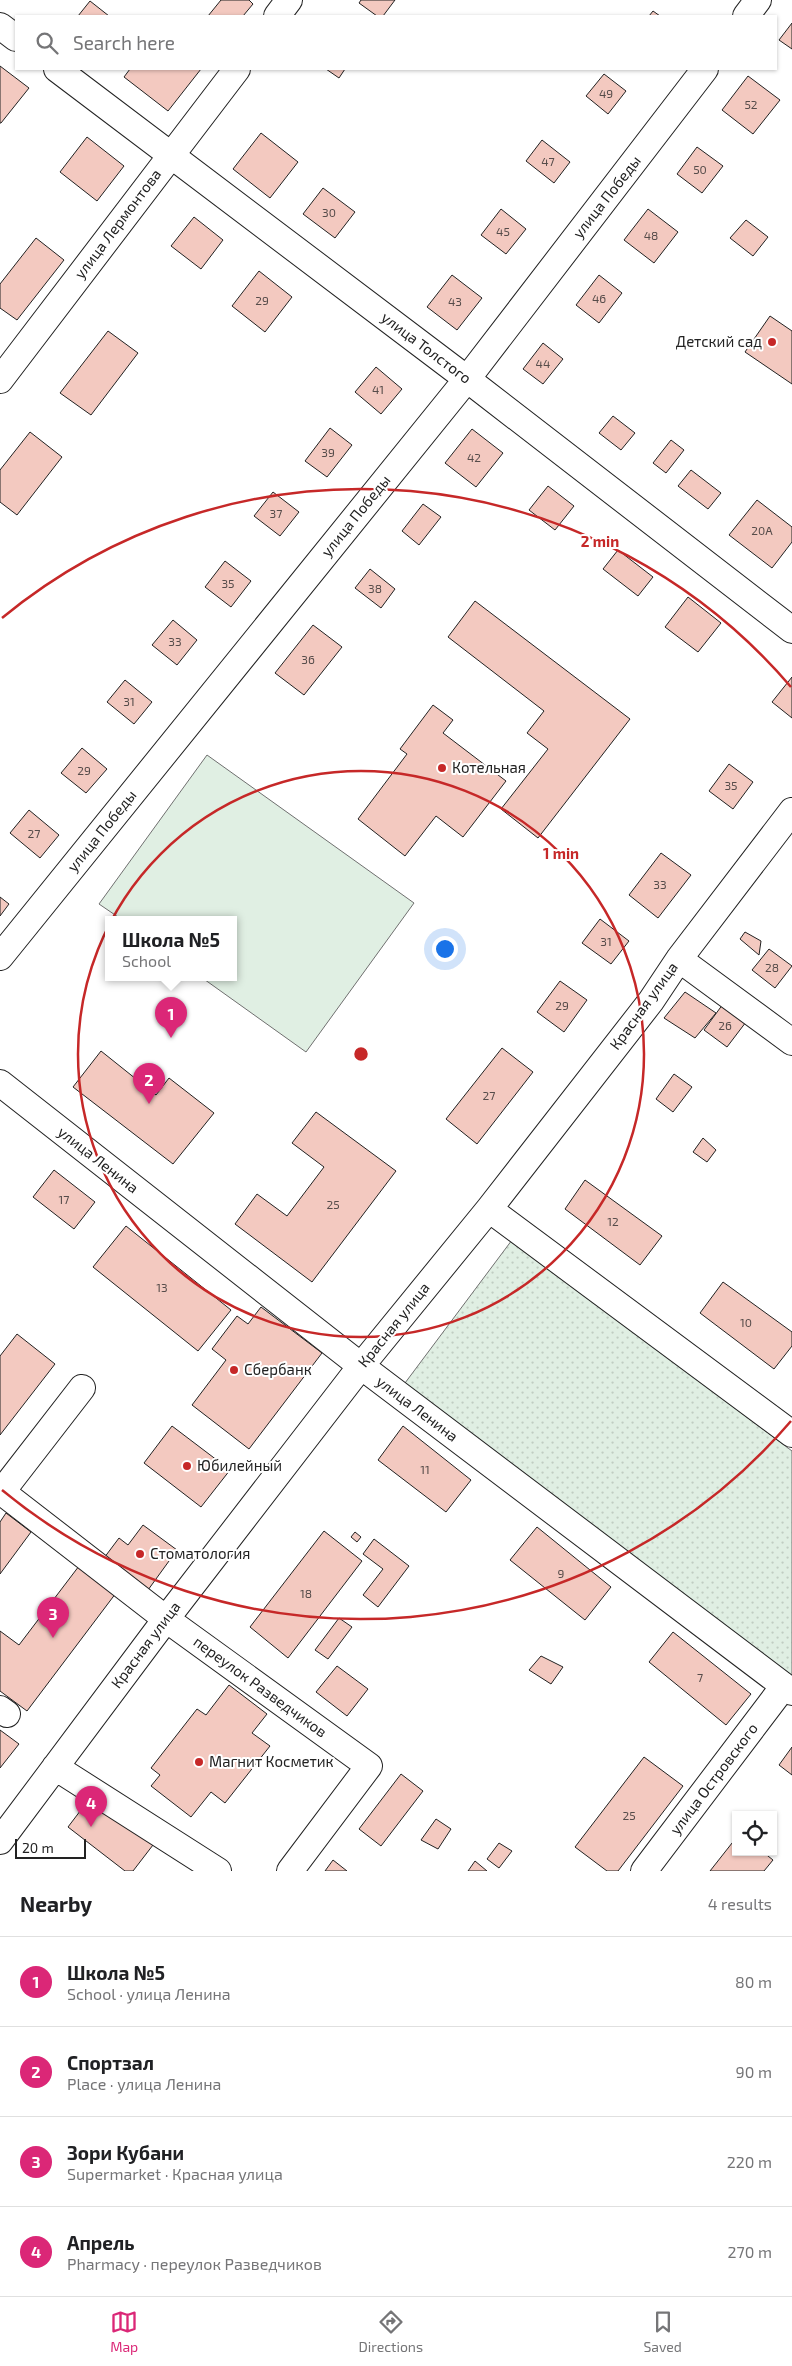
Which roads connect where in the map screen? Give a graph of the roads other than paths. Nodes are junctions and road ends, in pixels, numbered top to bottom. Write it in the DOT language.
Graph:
graph roads {
  1 [pos="289,0"];
  2 [pos="758,0"];
  3 [pos="277,15"];
  4 [pos="747,15"];
  5 [pos="0,26"];
  6 [pos="15,37"];
  7 [pos="58,70"];
  8 [pos="236,70"];
  9 [pos="704,70"];
  10 [pos="171,155"];
  11 [pos="467,379"];
  12 [pos="0,380"];
  13 [pos="792,630"];
  14 [pos="792,811"];
  15 [pos="0,957"];
  16 [pos="679,959"];
  17 [pos="792,1042"];
  18 [pos="0,1083"];
  19 [pos="489,1209"];
  20 [pos="361,1366"];
  21 [pos="82,1388"];
  22 [pos="792,1434"];
  23 [pos="1,1493"];
  24 [pos="166,1619"];
  25 [pos="788,1689"];
  26 [pos="55,1767"];
  27 [pos="0,1841"];
  28 [pos="218,1871"];
  29 [pos="290,1871"];
  30 [pos="644,1871"];
  1 -- 3 [label="street"];
  2 -- 4 [label="street"];
  5 -- 6 [label="street"];
  7 -- 10 [label="street, улица Толстого"];
  8 -- 10 [label="street, улица Лермонтова"];
  9 -- 11 [label="street, улица Победы"];
  10 -- 11 [label="street, улица Толстого"];
  10 -- 12 [label="street, улица Лермонтова"];
  11 -- 13 [label="street, улица Толстого"];
  11 -- 15 [label="street, улица Победы"];
  14 -- 16 [label="street, Красная улица"];
  16 -- 17 [label="street"];
  16 -- 19 [label="street, Красная улица"];
  18 -- 20 [label="street, улица Ленина"];
  19 -- 20 [label="street, Красная улица"];
  19 -- 22 [label="street"];
  20 -- 24 [label="street, Красная улица"];
  20 -- 25 [label="street, улица Ленина"];
  21 -- 23 [label="street"];
  23 -- 24 [label="street"];
  24 -- 26 [label="street, Красная улица"];
  24 -- 29 [label="street, переулок Разведчиков"];
  25 -- 30 [label="street, улица Островского"];
  26 -- 27 [label="street, Красная улица"];
  26 -- 28 [label="street"];
}
